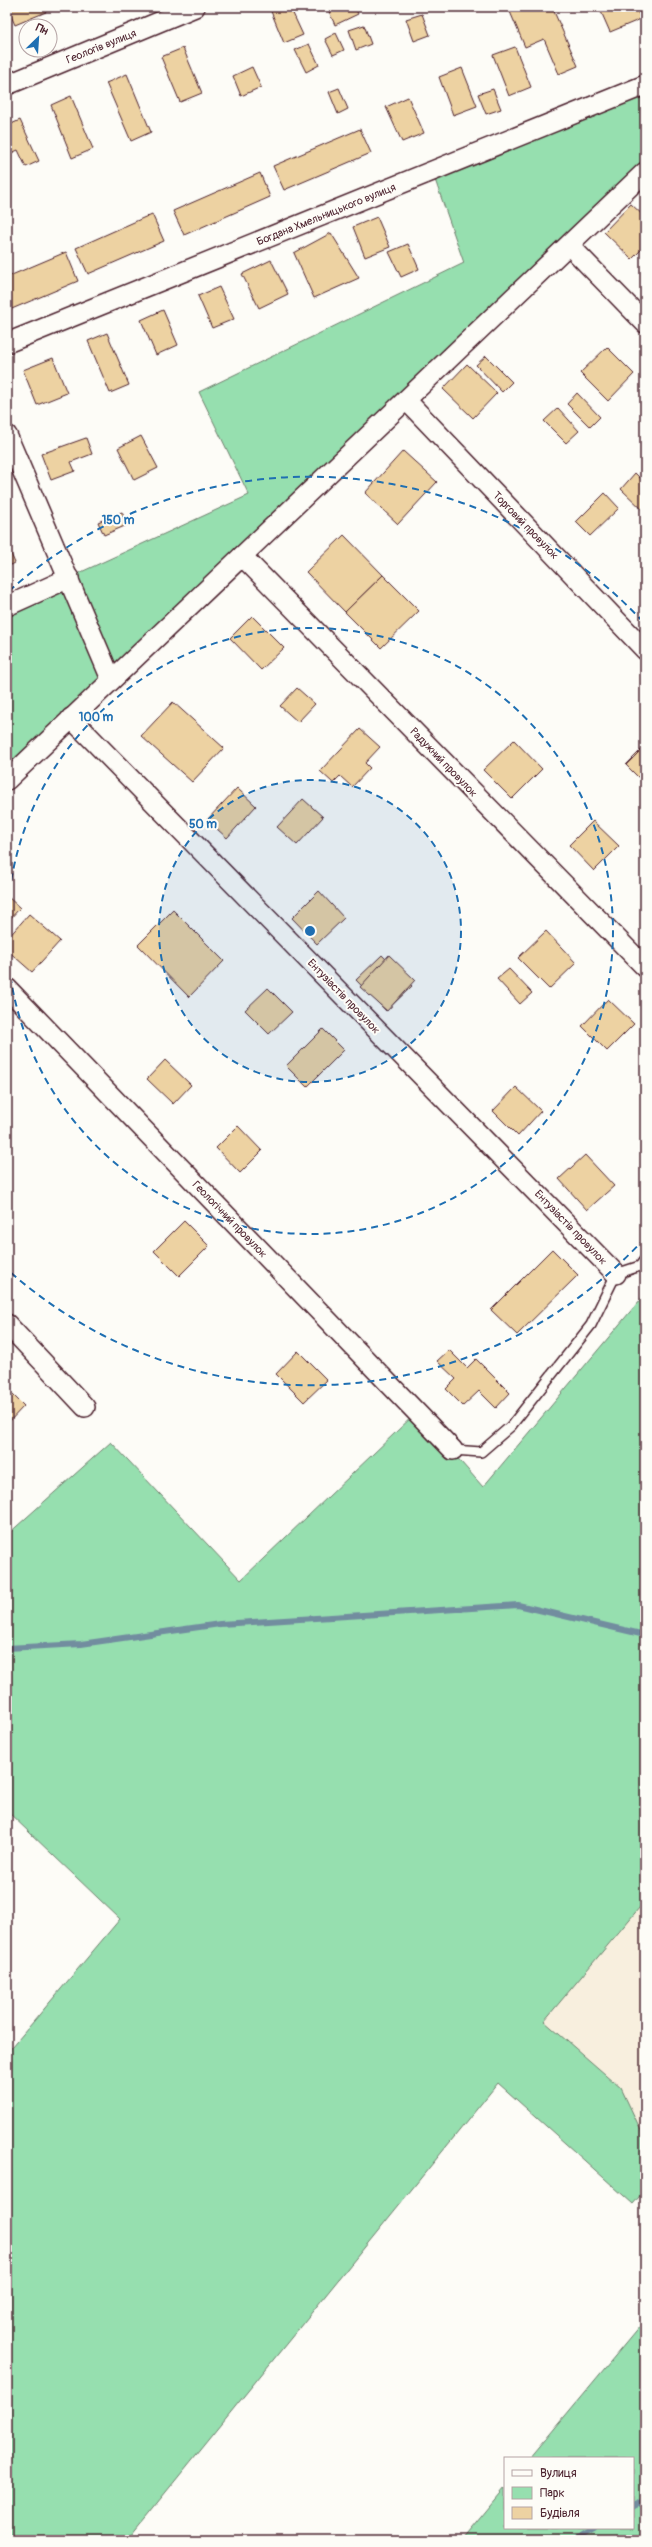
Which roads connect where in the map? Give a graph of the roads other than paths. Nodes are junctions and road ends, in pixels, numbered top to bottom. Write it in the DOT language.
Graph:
graph roads {
  1 [pos="196,7"];
  2 [pos="7,84"];
  3 [pos="645,85"];
  4 [pos="645,172"];
  5 [pos="570,246"];
  6 [pos="645,323"];
  7 [pos="7,343"];
  8 [pos="407,401"];
  9 [pos="7,436"];
  10 [pos="242,556"];
  11 [pos="69,578"];
  12 [pos="7,606"];
  13 [pos="645,650"];
  14 [pos="111,679"];
  15 [pos="71,718"];
  16 [pos="7,780"];
  17 [pos="645,967"];
  18 [pos="7,988"];
  19 [pos="645,1259"];
  20 [pos="616,1274"];
  21 [pos="7,1324"];
  22 [pos="85,1407"];
  23 [pos="453,1450"];
  1 -- 2 [label="street, Геологів вулиця"];
  3 -- 7 [label="street, Богдана Хмельницького вулиця"];
  4 -- 5 [label="street"];
  5 -- 6 [label="street"];
  5 -- 8 [label="street"];
  8 -- 10 [label="street"];
  8 -- 13 [label="street, Торговий провулок"];
  9 -- 11 [label="street"];
  10 -- 14 [label="street"];
  10 -- 17 [label="street, Радужний провулок"];
  11 -- 12 [label="street"];
  11 -- 14 [label="street"];
  14 -- 15 [label="street"];
  15 -- 16 [label="street"];
  15 -- 20 [label="street, Ентузіастів провулок"];
  18 -- 23 [label="street, Геологічний провулок"];
  19 -- 20 [label="lane"];
  20 -- 23 [label="lane"];
  21 -- 22 [label="street"];
}
